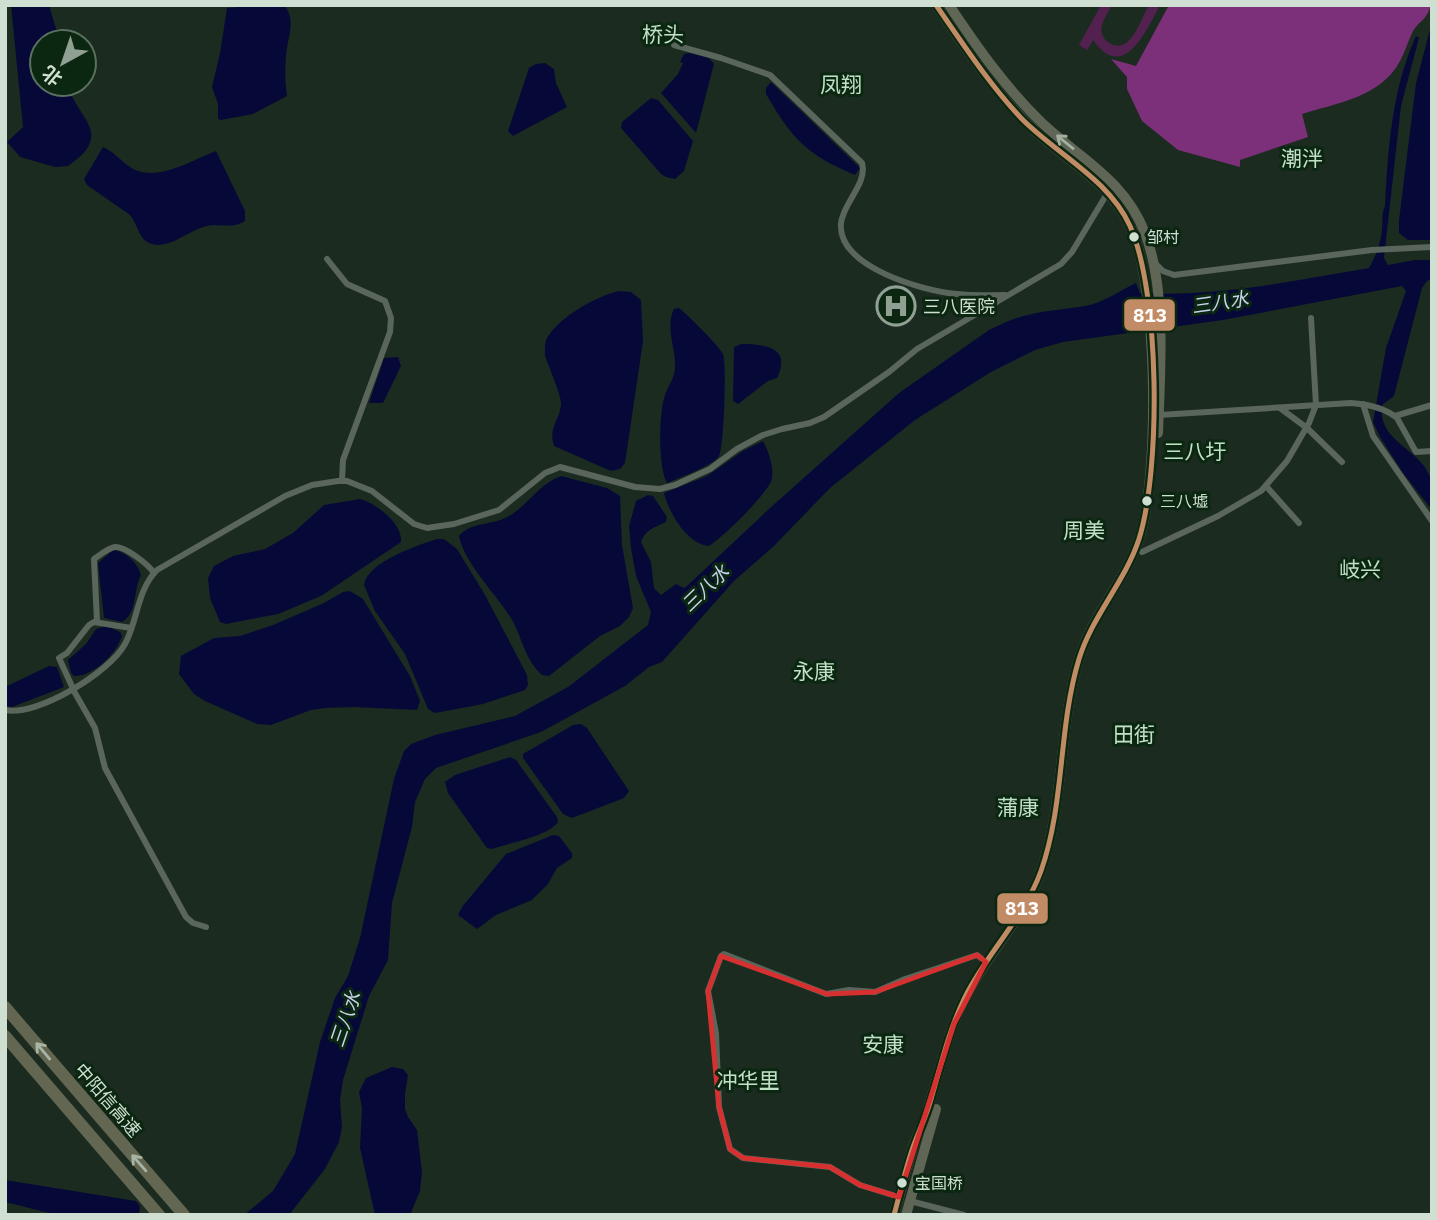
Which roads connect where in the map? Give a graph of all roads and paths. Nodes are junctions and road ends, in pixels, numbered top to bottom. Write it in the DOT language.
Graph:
graph roads {
  1 [pos="936,5"];
  2 [pos="949,5"];
  3 [pos="674,45"];
  4 [pos="1108,192"];
  5 [pos="1432,247"];
  6 [pos="327,259"];
  7 [pos="1152,260"];
  8 [pos="1149,276"];
  9 [pos="1007,295"];
  10 [pos="1311,318"];
  11 [pos="1157,343"];
  12 [pos="1363,404"];
  13 [pos="1316,405"];
  14 [pos="1432,405"];
  15 [pos="1280,408"];
  16 [pos="1159,415"];
  17 [pos="1395,416"];
  18 [pos="1307,428"];
  19 [pos="1432,451"];
  20 [pos="1342,462"];
  21 [pos="342,481"];
  22 [pos="1266,486"];
  23 [pos="1432,521"];
  24 [pos="1299,523"];
  25 [pos="1142,552"];
  26 [pos="154,573"];
  27 [pos="97,621"];
  28 [pos="131,628"];
  29 [pos="73,688"];
  30 [pos="5,710"];
  31 [pos="206,927"];
  32 [pos="986,962"];
  33 [pos="5,1007"];
  34 [pos="5,1036"];
  35 [pos="904,1199"];
  36 [pos="159,1215"];
  37 [pos="184,1215"];
  38 [pos="894,1215"];
  39 [pos="906,1215"];
  40 [pos="964,1215"];
  1 -- 4 [label="main road"];
  7 -- 2 [label="main road, one-way"];
  3 -- 9 [label="street"];
  4 -- 8 [label="main road"];
  4 -- 9 [label="street"];
  5 -- 7 [label="street"];
  6 -- 21 [label="street"];
  7 -- 8 [label="main road"];
  8 -- 11 [label="main road"];
  9 -- 21 [label="street"];
  10 -- 13 [label="street"];
  11 -- 16 [label="main road"];
  11 -- 32 [label="main road"];
  12 -- 13 [label="street"];
  12 -- 17 [label="street"];
  12 -- 23 [label="street"];
  13 -- 15 [label="street"];
  13 -- 18 [label="street"];
  14 -- 17 [label="street"];
  15 -- 16 [label="street"];
  15 -- 18 [label="street"];
  16 -- 25 [label="main road"];
  17 -- 19 [label="street"];
  18 -- 20 [label="street"];
  18 -- 22 [label="street"];
  21 -- 26 [label="street"];
  22 -- 24 [label="street"];
  22 -- 25 [label="street"];
  25 -- 35 [label="main road"];
  26 -- 27 [label="street"];
  26 -- 28 [label="street"];
  27 -- 28 [label="street"];
  27 -- 29 [label="street"];
  28 -- 29 [label="street"];
  29 -- 30 [label="street"];
  29 -- 31 [label="street"];
  32 -- 35 [label="main road"];
  32 -- 35 [label="street"];
  37 -- 33 [label="highway, 中阳信高速, one-way"];
  34 -- 36 [label="highway, 中阳信高速"];
  35 -- 38 [label="main road"];
  35 -- 39 [label="main road"];
  35 -- 40 [label="street"];
}
